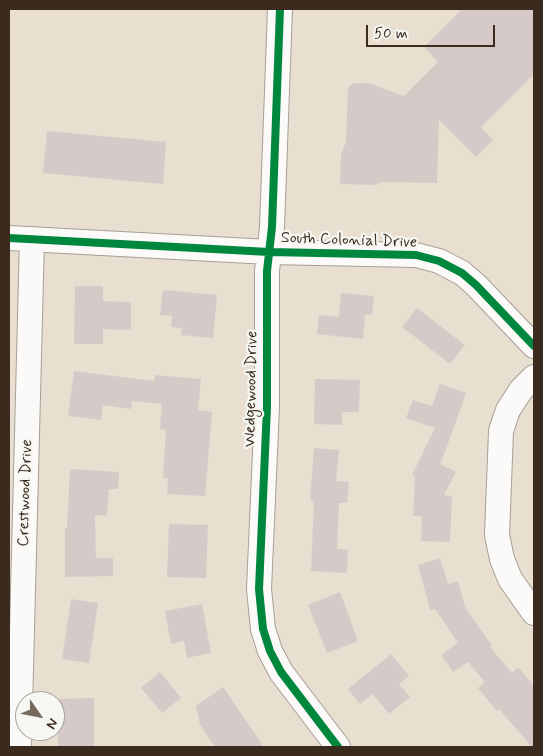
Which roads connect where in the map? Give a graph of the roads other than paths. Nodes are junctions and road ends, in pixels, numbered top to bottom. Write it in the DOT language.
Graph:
graph roads {
  1 [pos="280,9"];
  2 [pos="9,238"];
  3 [pos="32,239"];
  4 [pos="269,252"];
  5 [pos="534,346"];
  6 [pos="534,377"];
  7 [pos="534,613"];
  8 [pos="19,747"];
  9 [pos="338,747"];
  1 -- 4 [label="street, Wedgewood Drive"];
  2 -- 3 [label="street, South Colonial Drive"];
  3 -- 4 [label="street, South Colonial Drive"];
  3 -- 8 [label="street, Crestwood Drive"];
  4 -- 5 [label="street, South Colonial Drive"];
  4 -- 9 [label="street, Wedgewood Drive"];
  6 -- 7 [label="street"];
}
